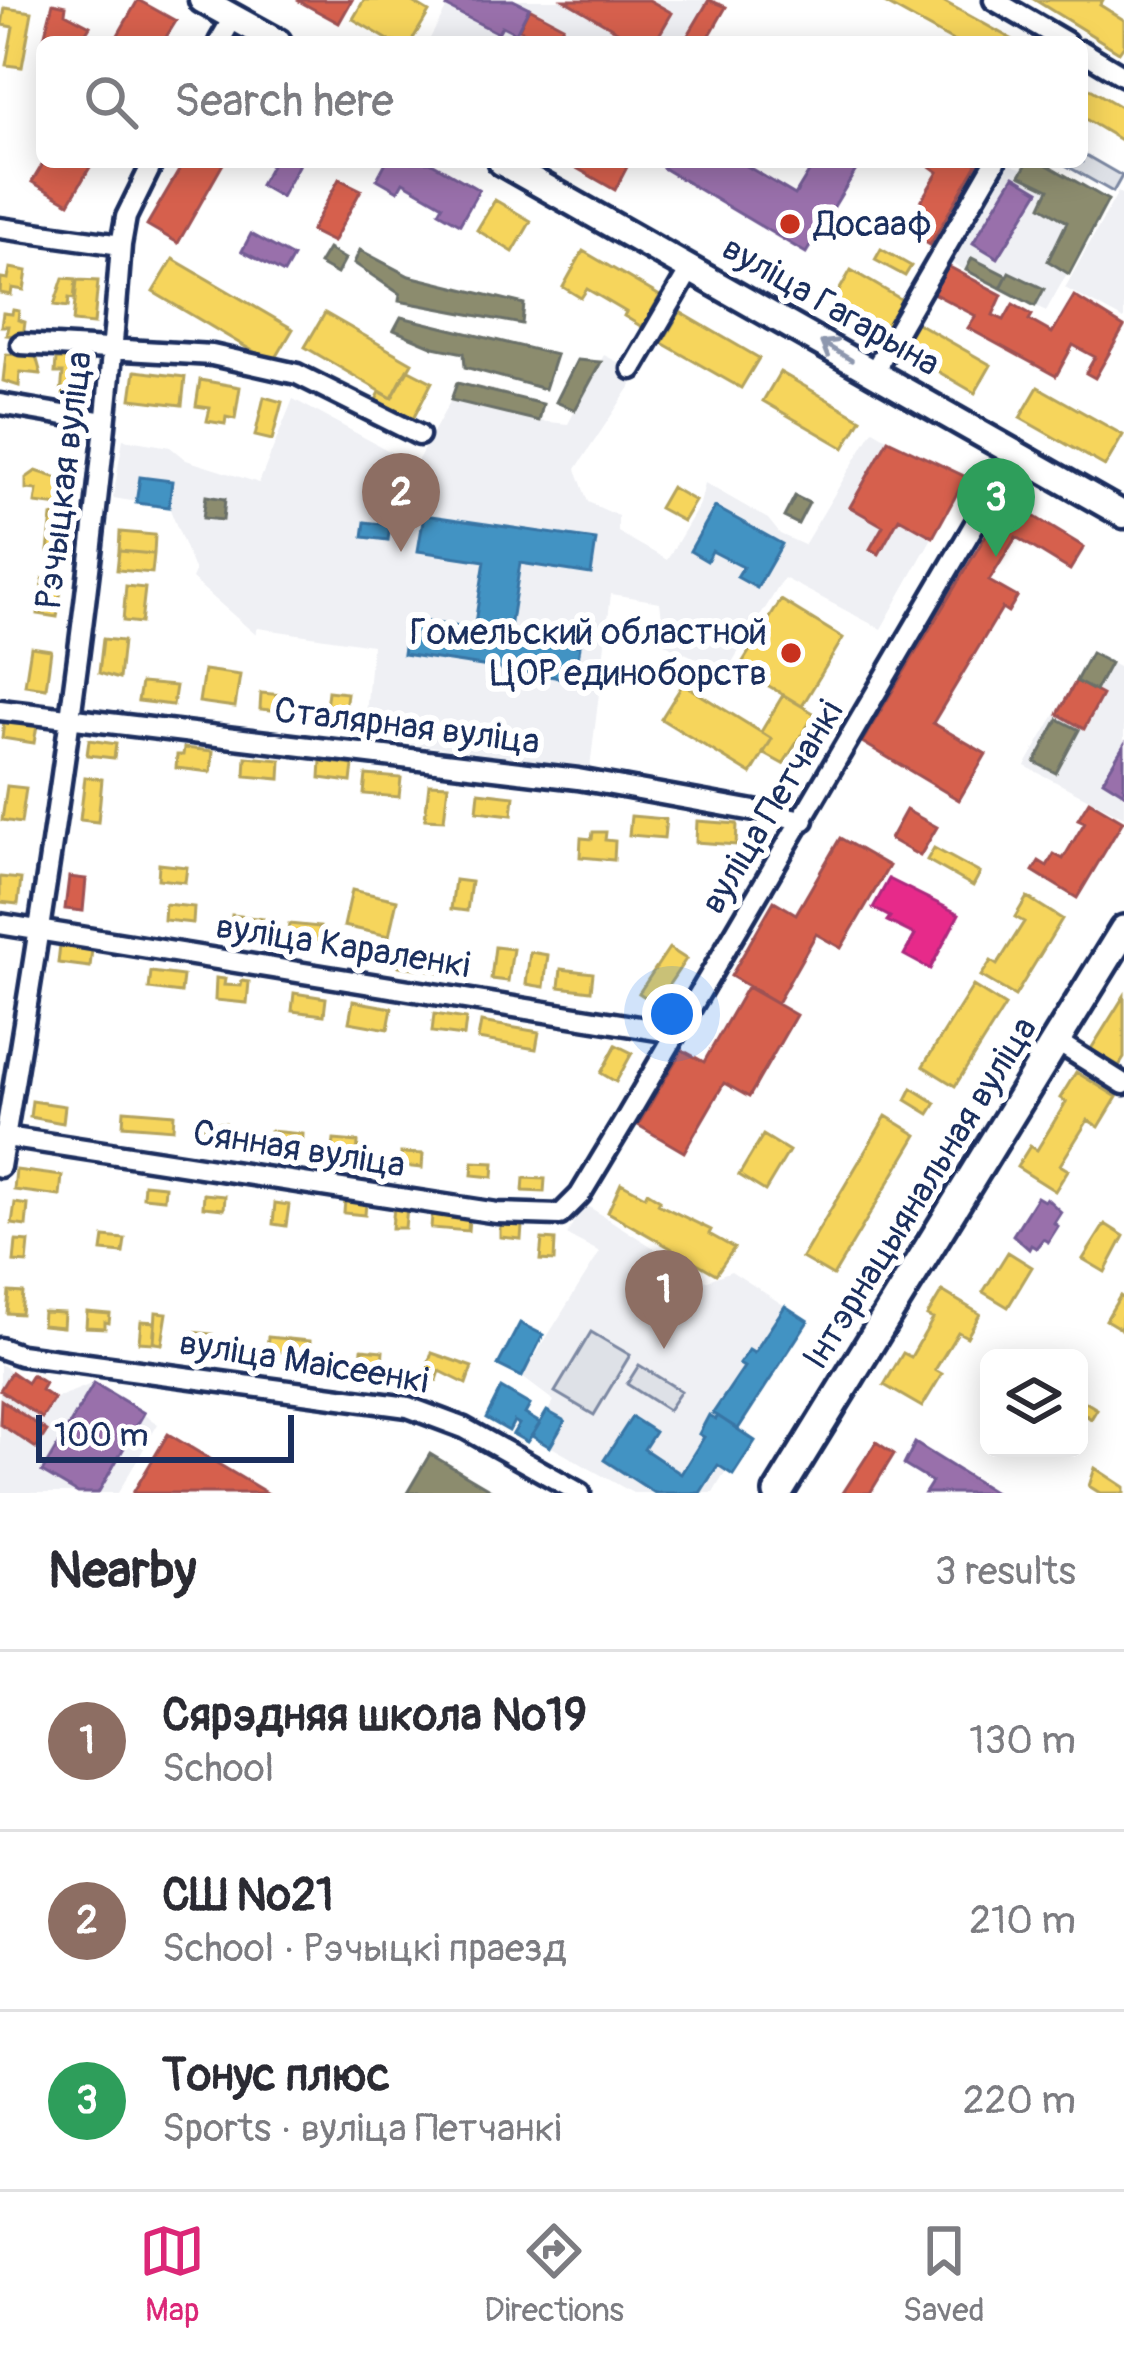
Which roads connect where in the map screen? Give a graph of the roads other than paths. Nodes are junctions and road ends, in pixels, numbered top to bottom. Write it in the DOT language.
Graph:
graph roads {
  1 [pos="202,0"];
  2 [pos="994,0"];
  3 [pos="232,18"];
  4 [pos="222,36"];
  5 [pos="266,36"];
  6 [pos="1056,36"];
  7 [pos="1088,55"];
  8 [pos="1124,76"];
  9 [pos="150,168"];
  10 [pos="512,168"];
  11 [pos="992,168"];
  12 [pos="0,228"];
  13 [pos="121,245"];
  14 [pos="691,268"];
  15 [pos="21,344"];
  16 [pos="113,350"];
  17 [pos="632,369"];
  18 [pos="873,373"];
  19 [pos="0,404"];
  20 [pos="105,422"];
  21 [pos="419,435"];
  22 [pos="1017,452"];
  23 [pos="1124,515"];
  24 [pos="0,710"];
  25 [pos="68,720"];
  26 [pos="804,820"];
  27 [pos="0,924"];
  28 [pos="39,930"];
  29 [pos="1124,930"];
  30 [pos="676,1033"];
  31 [pos="1056,1041"];
  32 [pos="1124,1084"];
  33 [pos="3,1136"];
  34 [pos="0,1167"];
  35 [pos="580,1195"];
  36 [pos="0,1348"];
  37 [pos="580,1493"];
  38 [pos="778,1493"];
  1 -- 3 [label="street"];
  2 -- 6 [label="street"];
  3 -- 4 [label="street"];
  3 -- 5 [label="street"];
  7 -- 8 [label="street"];
  9 -- 13 [label="street, Рэчыцкая вуліца"];
  10 -- 14 [label="street, вуліца Гагарына"];
  11 -- 18 [label="street"];
  12 -- 13 [label="street"];
  13 -- 16 [label="street, Рэчыцкая вуліца"];
  14 -- 17 [label="street"];
  18 -- 14 [label="street, вуліца Гагарына, one-way"];
  15 -- 16 [label="street"];
  16 -- 20 [label="street, Рэчыцкая вуліца"];
  16 -- 21 [label="street"];
  18 -- 22 [label="street, вуліца Гагарына"];
  19 -- 20 [label="street"];
  20 -- 25 [label="street, Рэчыцкая вуліца"];
  22 -- 23 [label="street, вуліца Гагарына"];
  22 -- 26 [label="street, вуліца Петчанкі"];
  24 -- 25 [label="street, Сталярная вуліца"];
  25 -- 26 [label="street, Сталярная вуліца"];
  25 -- 28 [label="street, Рэчыцкая вуліца"];
  26 -- 30 [label="street, вуліца Петчанкі"];
  27 -- 28 [label="street, вуліца Караленкі"];
  28 -- 30 [label="street, вуліца Караленкі"];
  28 -- 33 [label="street, Рэчыцкая вуліца"];
  29 -- 31 [label="main road, Інтэрнацыянальная вуліца"];
  30 -- 35 [label="street, вуліца Петчанкі"];
  31 -- 32 [label="street"];
  31 -- 38 [label="main road, Інтэрнацыянальная вуліца"];
  33 -- 34 [label="street, Рэчыцкая вуліца"];
  33 -- 35 [label="street, Сянная вуліца"];
  36 -- 37 [label="street, вуліца Маісеенкі"];
}
